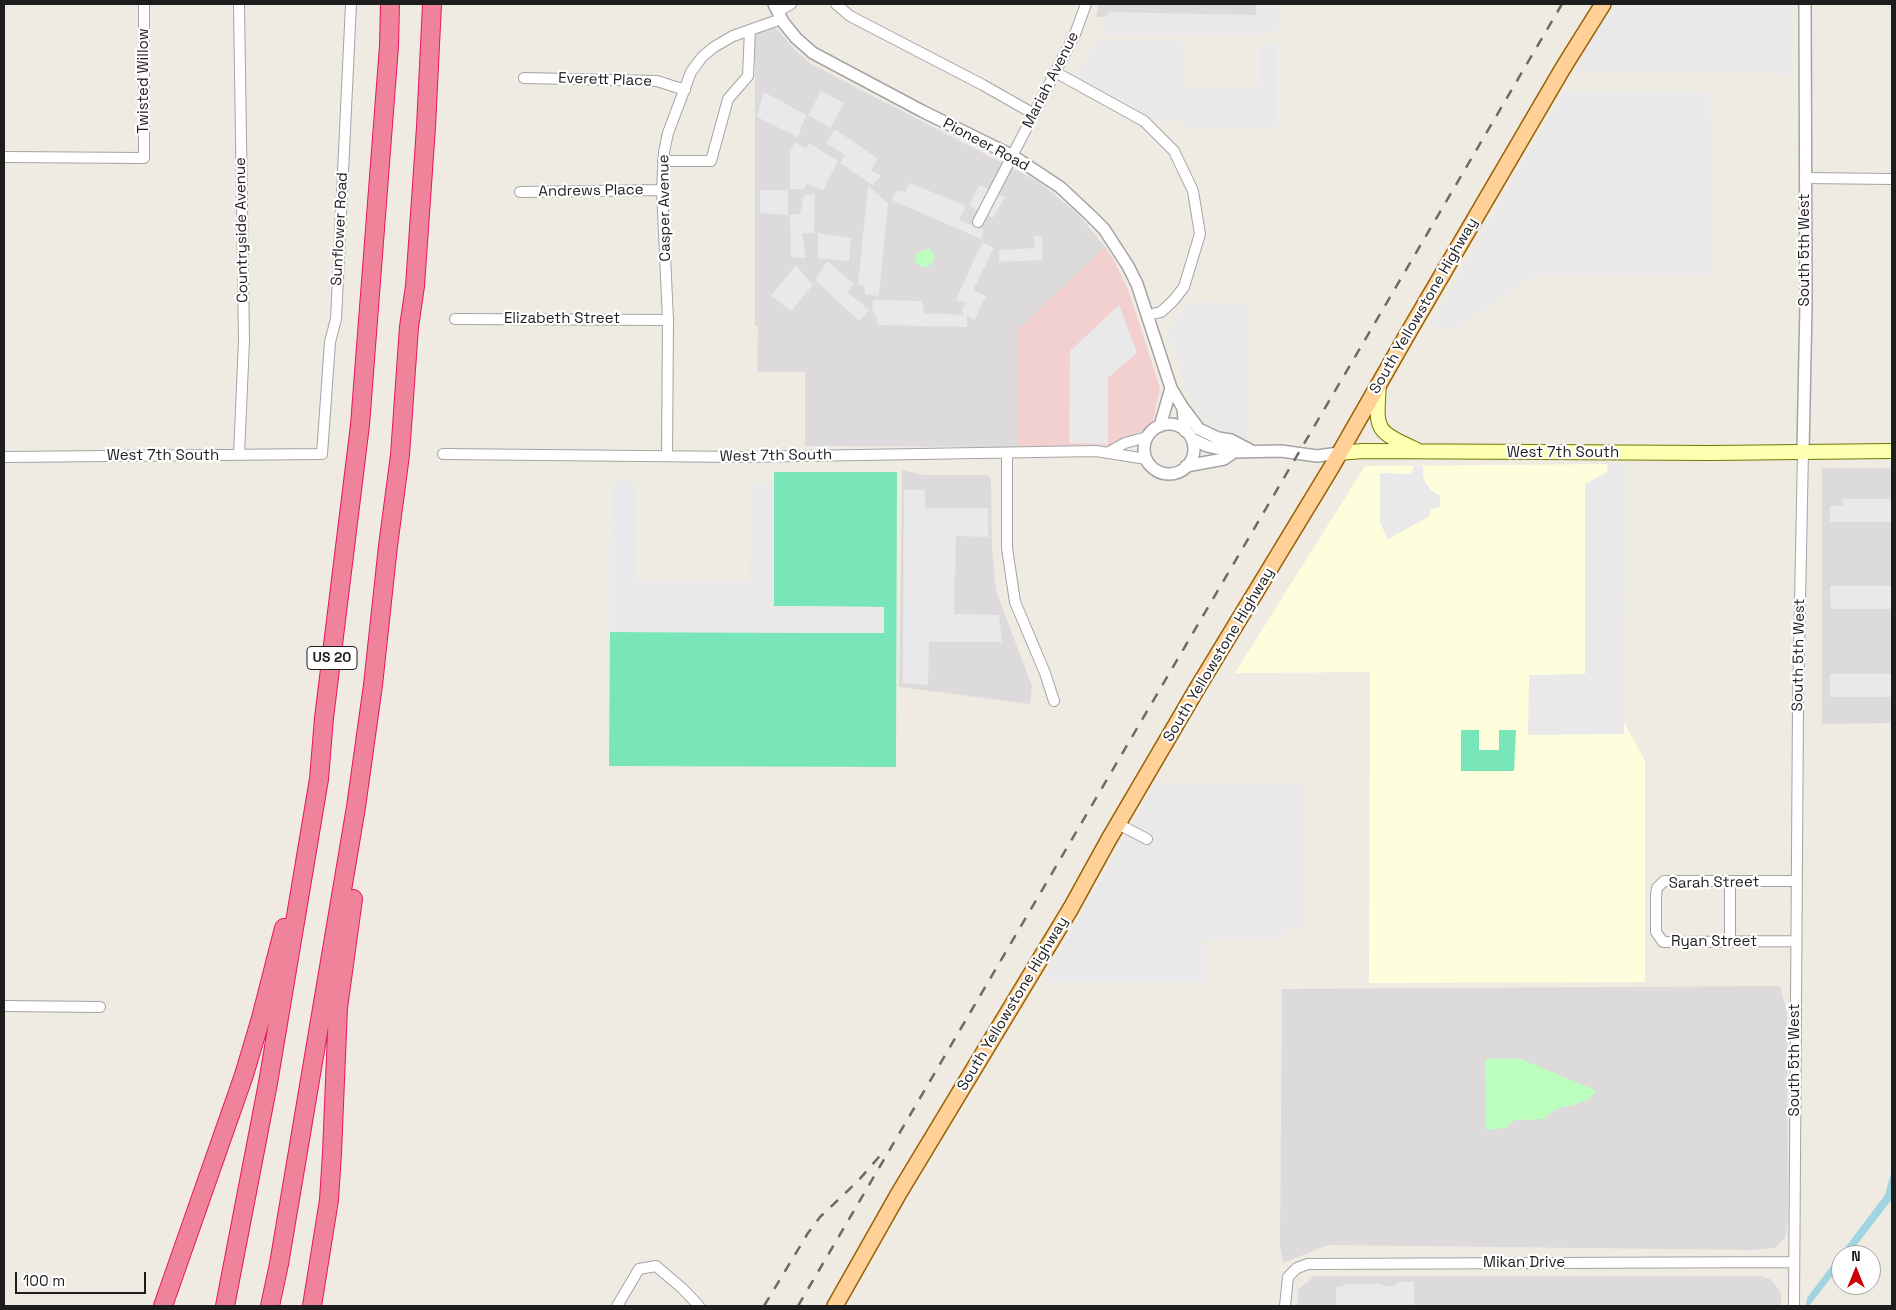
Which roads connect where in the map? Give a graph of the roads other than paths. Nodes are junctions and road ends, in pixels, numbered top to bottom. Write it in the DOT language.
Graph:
graph roads {
  1 [pos="144,4"];
  2 [pos="239,4"];
  3 [pos="351,4"];
  4 [pos="390,4"];
  5 [pos="432,4"];
  6 [pos="791,4"];
  7 [pos="836,4"];
  8 [pos="1086,4"];
  9 [pos="1602,4"];
  10 [pos="1806,4"];
  11 [pos="778,11"];
  12 [pos="750,30"];
  13 [pos="1055,72"];
  14 [pos="524,78"];
  15 [pos="685,90"];
  16 [pos="1034,114"];
  17 [pos="1012,156"];
  18 [pos="4,158"];
  19 [pos="663,161"];
  20 [pos="1806,178"];
  21 [pos="1892,179"];
  22 [pos="662,190"];
  23 [pos="520,192"];
  24 [pos="978,222"];
  25 [pos="1148,315"];
  26 [pos="455,319"];
  27 [pos="668,320"];
  28 [pos="1379,384"];
  29 [pos="1171,388"];
  30 [pos="1183,408"];
  31 [pos="1160,426"];
  32 [pos="1189,435"];
  33 [pos="1147,437"];
  34 [pos="1252,451"];
  35 [pos="1803,451"];
  36 [pos="1892,451"];
  37 [pos="1007,452"];
  38 [pos="1109,452"];
  39 [pos="1234,452"];
  40 [pos="1339,453"];
  41 [pos="1422,453"];
  42 [pos="322,454"];
  43 [pos="443,454"];
  44 [pos="239,456"];
  45 [pos="666,456"];
  46 [pos="4,458"];
  47 [pos="1146,459"];
  48 [pos="1186,466"];
  49 [pos="378,634"];
  50 [pos="1054,701"];
  51 [pos="319,779"];
  52 [pos="1118,824"];
  53 [pos="1147,839"];
  54 [pos="1796,881"];
  55 [pos="1730,882"];
  56 [pos="1656,913"];
  57 [pos="1796,941"];
  58 [pos="1730,942"];
  59 [pos="4,1006"];
  60 [pos="100,1007"];
  61 [pos="1794,1262"];
  62 [pos="163,1306"];
  63 [pos="225,1306"];
  64 [pos="270,1306"];
  65 [pos="312,1306"];
  66 [pos="617,1306"];
  67 [pos="699,1306"];
  68 [pos="835,1306"];
  69 [pos="1285,1306"];
  70 [pos="1794,1306"];
  1 -- 18 [label="street, Twisted Willow"];
  2 -- 44 [label="street, Countryside Avenue"];
  3 -- 42 [label="street, Sunflower Road"];
  4 -- 51 [label="highway, US 20"];
  5 -- 49 [label="highway, US 20"];
  6 -- 11 [label="street, Casper Avenue"];
  7 -- 16 [label="street"];
  8 -- 13 [label="street, Mariah Avenue"];
  9 -- 28 [label="main road, South Yellowstone Highway"];
  10 -- 20 [label="street, South 5th West"];
  11 -- 12 [label="street, Casper Avenue"];
  11 -- 17 [label="street, Pioneer Road"];
  12 -- 15 [label="street, Casper Avenue"];
  12 -- 19 [label="street"];
  13 -- 16 [label="street, Mariah Avenue"];
  13 -- 25 [label="street"];
  14 -- 15 [label="street, Everett Place"];
  15 -- 19 [label="street, Casper Avenue"];
  16 -- 17 [label="street, Mariah Avenue"];
  17 -- 24 [label="street, Mariah Avenue"];
  17 -- 25 [label="street, Pioneer Road"];
  19 -- 22 [label="street, Casper Avenue"];
  20 -- 21 [label="street"];
  20 -- 35 [label="street, South 5th West"];
  22 -- 23 [label="street, Andrews Place"];
  22 -- 27 [label="street, Casper Avenue"];
  25 -- 29 [label="street, Pioneer Road"];
  26 -- 27 [label="street, Elizabeth Street"];
  27 -- 45 [label="street, Casper Avenue"];
  28 -- 40 [label="main road, South Yellowstone Highway"];
  28 -- 41 [label="main road"];
  29 -- 30 [label="street, Pioneer Road"];
  29 -- 31 [label="street"];
  30 -- 32 [label="street, Pioneer Road"];
  30 -- 34 [label="street"];
  31 -- 32 [label="street"];
  31 -- 33 [label="street"];
  32 -- 39 [label="street, West 7th South"];
  32 -- 48 [label="street"];
  33 -- 38 [label="street, West 7th South"];
  33 -- 47 [label="street"];
  34 -- 39 [label="street, West 7th South"];
  34 -- 40 [label="street, West 7th South"];
  35 -- 36 [label="main road, West 7th South"];
  35 -- 41 [label="main road, West 7th South"];
  35 -- 54 [label="street, South 5th West"];
  37 -- 38 [label="street, West 7th South"];
  37 -- 45 [label="street, West 7th South"];
  37 -- 50 [label="street"];
  38 -- 47 [label="street, West 7th South"];
  39 -- 48 [label="street, West 7th South"];
  40 -- 41 [label="main road, West 7th South"];
  40 -- 52 [label="main road, South Yellowstone Highway"];
  42 -- 44 [label="street, West 7th South"];
  43 -- 45 [label="street, West 7th South"];
  44 -- 46 [label="street, West 7th South"];
  47 -- 48 [label="street"];
  49 -- 64 [label="highway, US 20"];
  49 -- 65 [label="highway"];
  51 -- 62 [label="highway"];
  51 -- 63 [label="highway, US 20"];
  52 -- 53 [label="street"];
  52 -- 68 [label="main road, South Yellowstone Highway"];
  54 -- 55 [label="street, Sarah Street"];
  54 -- 57 [label="street, South 5th West"];
  55 -- 56 [label="street, Sarah Street"];
  55 -- 58 [label="street"];
  56 -- 58 [label="street, Ryan Street"];
  57 -- 58 [label="street, Ryan Street"];
  57 -- 61 [label="street, South 5th West"];
  59 -- 60 [label="street"];
  61 -- 69 [label="street, Mikan Drive"];
  61 -- 70 [label="street, South 5th West"];
  66 -- 67 [label="street"];
}
